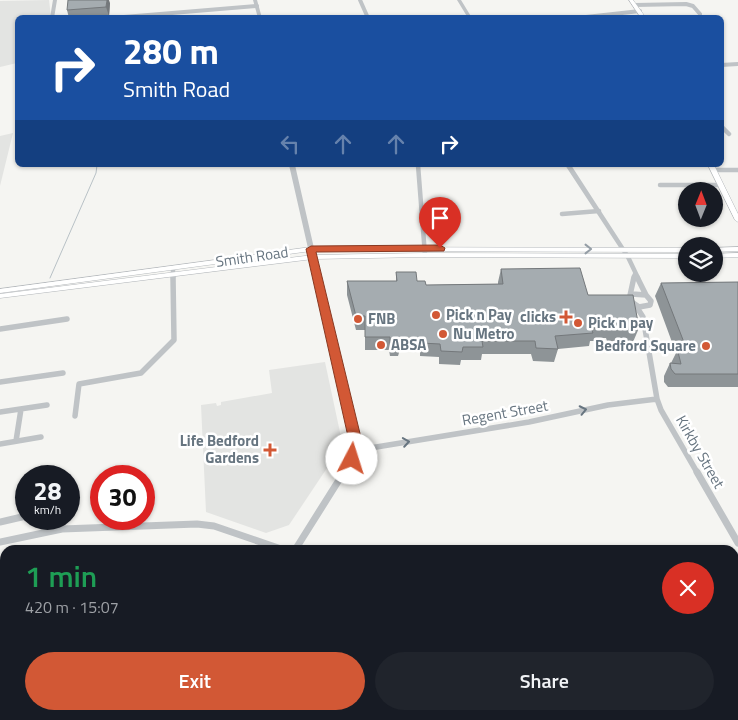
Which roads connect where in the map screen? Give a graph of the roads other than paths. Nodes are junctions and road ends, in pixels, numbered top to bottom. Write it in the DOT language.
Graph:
graph roads {
  1 [pos="256,0"];
  2 [pos="360,0"];
  3 [pos="459,0"];
  4 [pos="631,0"];
  5 [pos="55,2"];
  6 [pos="635,5"];
  7 [pos="257,6"];
  8 [pos="640,12"];
  9 [pos="700,14"];
  10 [pos="53,15"];
  11 [pos="162,15"];
  12 [pos="259,15"];
  13 [pos="367,15"];
  14 [pos="468,15"];
  15 [pos="608,15"];
  16 [pos="642,15"];
  17 [pos="738,64"];
  18 [pos="724,65"];
  19 [pos="724,129"];
  20 [pos="730,134"];
  21 [pos="292,167"];
  22 [pos="418,167"];
  23 [pos="569,167"];
  24 [pos="713,168"];
  25 [pos="738,170"];
  26 [pos="720,182"];
  27 [pos="660,186"];
  28 [pos="678,186"];
  29 [pos="723,189"];
  30 [pos="599,212"];
  31 [pos="562,214"];
  32 [pos="738,220"];
  33 [pos="738,248"];
  34 [pos="311,249"];
  35 [pos="624,249"];
  36 [pos="678,250"];
  37 [pos="723,250"];
  38 [pos="425,251"];
  39 [pos="678,256"];
  40 [pos="723,256"];
  41 [pos="738,256"];
  42 [pos="313,257"];
  43 [pos="628,257"];
  44 [pos="173,271"];
  45 [pos="635,274"];
  46 [pos="0,290"];
  47 [pos="632,294"];
  48 [pos="646,295"];
  49 [pos="0,296"];
  50 [pos="636,306"];
  51 [pos="648,306"];
  52 [pos="643,317"];
  53 [pos="68,319"];
  54 [pos="0,329"];
  55 [pos="63,373"];
  56 [pos="0,382"];
  57 [pos="657,399"];
  58 [pos="47,405"];
  59 [pos="21,409"];
  60 [pos="0,412"];
  61 [pos="74,416"];
  62 [pos="41,437"];
  63 [pos="16,441"];
  64 [pos="0,444"];
  65 [pos="358,450"];
  66 [pos="15,519"];
  67 [pos="0,522"];
  68 [pos="0,542"];
  69 [pos="738,543"];
  70 [pos="270,545"];
  71 [pos="298,545"];
  1 -- 7 [label="street"];
  2 -- 13 [label="street"];
  3 -- 14 [label="street"];
  4 -- 6 [label="main road"];
  5 -- 10 [label="street"];
  6 -- 8 [label="main road"];
  6 -- 9 [label="street"];
  7 -- 11 [label="street"];
  7 -- 12 [label="street"];
  8 -- 15 [label="street"];
  8 -- 16 [label="main road"];
  17 -- 18 [label="street"];
  19 -- 20 [label="street"];
  21 -- 34 [label="street"];
  22 -- 38 [label="street"];
  23 -- 30 [label="street"];
  24 -- 25 [label="street"];
  24 -- 26 [label="main road"];
  27 -- 28 [label="street"];
  29 -- 32 [label="main road"];
  30 -- 31 [label="street"];
  30 -- 35 [label="street"];
  33 -- 37 [label="main road"];
  34 -- 38 [label="main road, Smith Road"];
  34 -- 42 [label="street"];
  34 -- 44 [label="main road, Smith Road"];
  35 -- 36 [label="main road, Smith Road"];
  38 -- 35 [label="main road, Smith Road, one-way"];
  35 -- 43 [label="street"];
  38 -- 42 [label="main road, Smith Road"];
  38 -- 43 [label="main road, Smith Road"];
  39 -- 43 [label="main road, Smith Road"];
  40 -- 41 [label="main road"];
  42 -- 44 [label="main road, Smith Road"];
  42 -- 65 [label="street"];
  43 -- 45 [label="street"];
  44 -- 46 [label="main road, Smith Road"];
  44 -- 49 [label="main road, Smith Road"];
  44 -- 61 [label="street"];
  45 -- 47 [label="street"];
  45 -- 48 [label="street"];
  47 -- 48 [label="street"];
  47 -- 50 [label="street"];
  48 -- 51 [label="street"];
  50 -- 51 [label="street"];
  50 -- 52 [label="street"];
  51 -- 52 [label="street"];
  52 -- 57 [label="street, Kirkby Street"];
  53 -- 54 [label="street"];
  55 -- 56 [label="street"];
  65 -- 57 [label="street, Regent Street, one-way"];
  57 -- 69 [label="street, Kirkby Street"];
  58 -- 59 [label="street"];
  59 -- 60 [label="street"];
  59 -- 63 [label="street"];
  62 -- 63 [label="street"];
  63 -- 64 [label="street"];
  65 -- 71 [label="street"];
  66 -- 67 [label="street"];
  68 -- 70 [label="street"];
}
